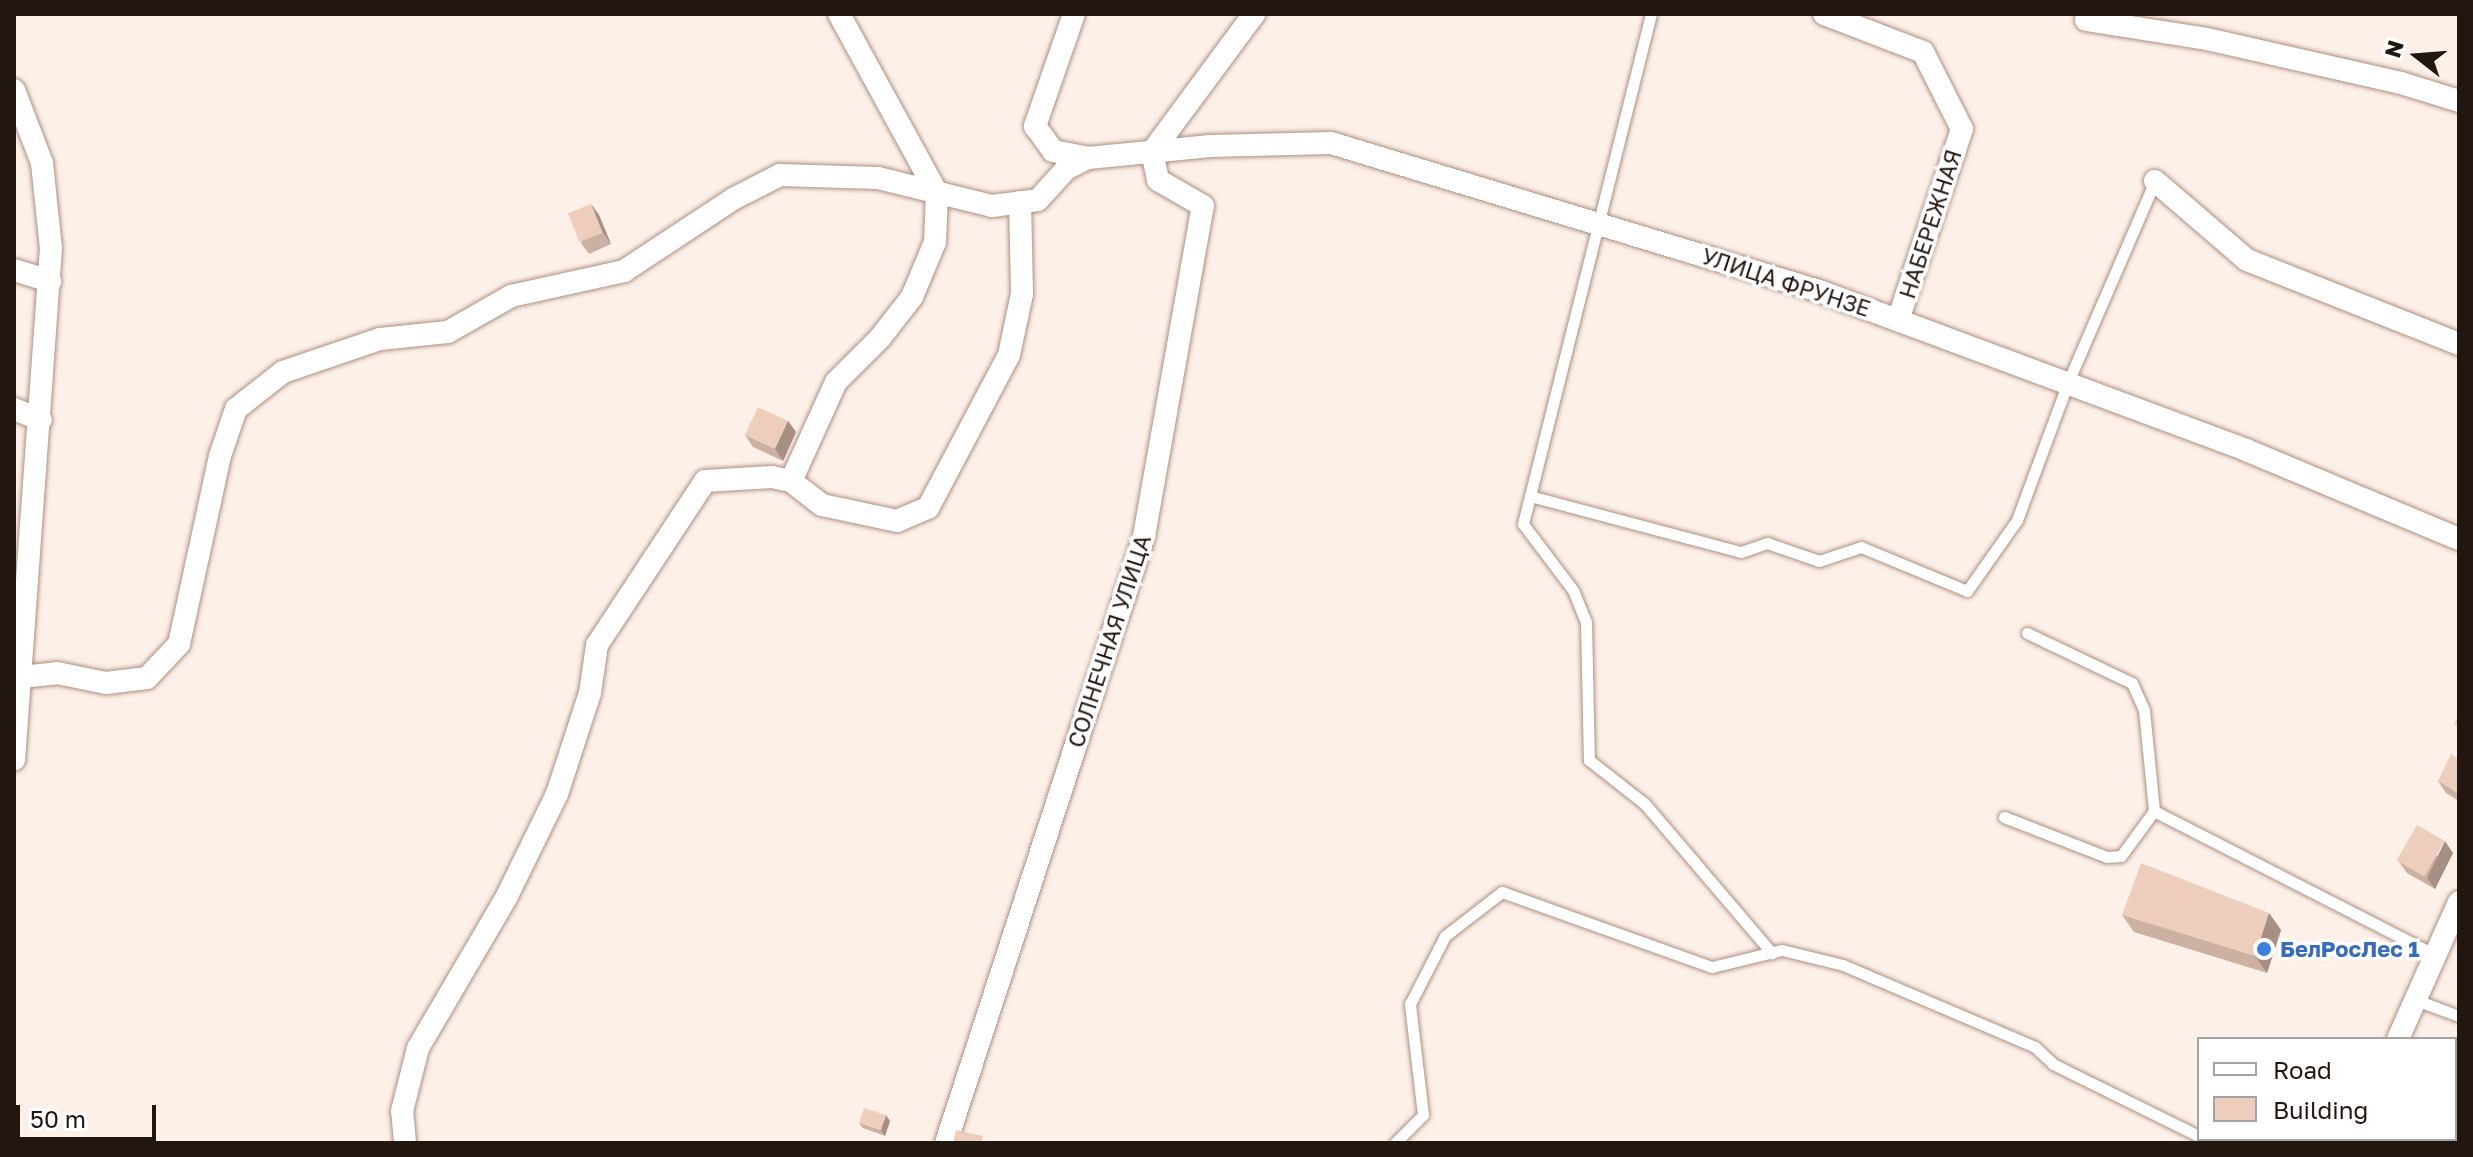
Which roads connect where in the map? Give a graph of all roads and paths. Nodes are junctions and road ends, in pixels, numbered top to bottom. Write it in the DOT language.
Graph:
graph roads {
  1 [pos="839,14"];
  2 [pos="1074,14"];
  3 [pos="1254,14"];
  4 [pos="1651,14"];
  5 [pos="1824,14"];
  6 [pos="2086,20"];
  7 [pos="14,90"];
  8 [pos="2459,101"];
  9 [pos="1152,152"];
  10 [pos="1088,158"];
  11 [pos="2155,181"];
  12 [pos="937,193"];
  13 [pos="1020,202"];
  14 [pos="1598,222"];
  15 [pos="14,270"];
  16 [pos="50,281"];
  17 [pos="1898,320"];
  18 [pos="2459,344"];
  19 [pos="2068,382"];
  20 [pos="14,409"];
  21 [pos="41,420"];
  22 [pos="791,481"];
  23 [pos="1530,496"];
  24 [pos="2459,539"];
  25 [pos="19,629"];
  26 [pos="2027,633"];
  27 [pos="21,677"];
  28 [pos="14,760"];
  29 [pos="2154,811"];
  30 [pos="2004,817"];
  31 [pos="2459,902"];
  32 [pos="1772,953"];
  33 [pos="2435,955"];
  34 [pos="2416,1000"];
  35 [pos="2459,1016"];
  36 [pos="2399,1037"];
  37 [pos="2197,1135"];
  38 [pos="405,1143"];
  39 [pos="946,1143"];
  40 [pos="1395,1143"];
  1 -- 12 [label="street"];
  2 -- 10 [label="street"];
  3 -- 9 [label="street"];
  4 -- 14 [label="lane"];
  5 -- 17 [label="street, НАБЕРЕЖНАЯ"];
  6 -- 8 [label="street"];
  7 -- 16 [label="street"];
  9 -- 10 [label="street, УЛИЦА ФРУНЗЕ"];
  9 -- 14 [label="street, УЛИЦА ФРУНЗЕ"];
  9 -- 39 [label="street, СОЛНЕЧНАЯ УЛИЦА"];
  10 -- 13 [label="street"];
  11 -- 18 [label="street"];
  11 -- 19 [label="lane"];
  12 -- 13 [label="street"];
  12 -- 22 [label="street"];
  12 -- 27 [label="street"];
  13 -- 22 [label="street"];
  14 -- 17 [label="street, УЛИЦА ФРУНЗЕ"];
  14 -- 23 [label="lane"];
  15 -- 16 [label="street"];
  16 -- 21 [label="street"];
  17 -- 19 [label="street, УЛИЦА ФРУНЗЕ"];
  19 -- 23 [label="lane"];
  19 -- 24 [label="street, УЛИЦА ФРУНЗЕ"];
  20 -- 21 [label="street"];
  21 -- 25 [label="street"];
  22 -- 38 [label="street"];
  23 -- 32 [label="lane"];
  25 -- 27 [label="street"];
  26 -- 29 [label="lane"];
  27 -- 28 [label="street"];
  29 -- 30 [label="lane"];
  29 -- 33 [label="lane"];
  31 -- 33 [label="street"];
  32 -- 37 [label="lane"];
  32 -- 40 [label="lane"];
  33 -- 34 [label="street"];
  34 -- 35 [label="lane"];
  34 -- 36 [label="street"];
}
